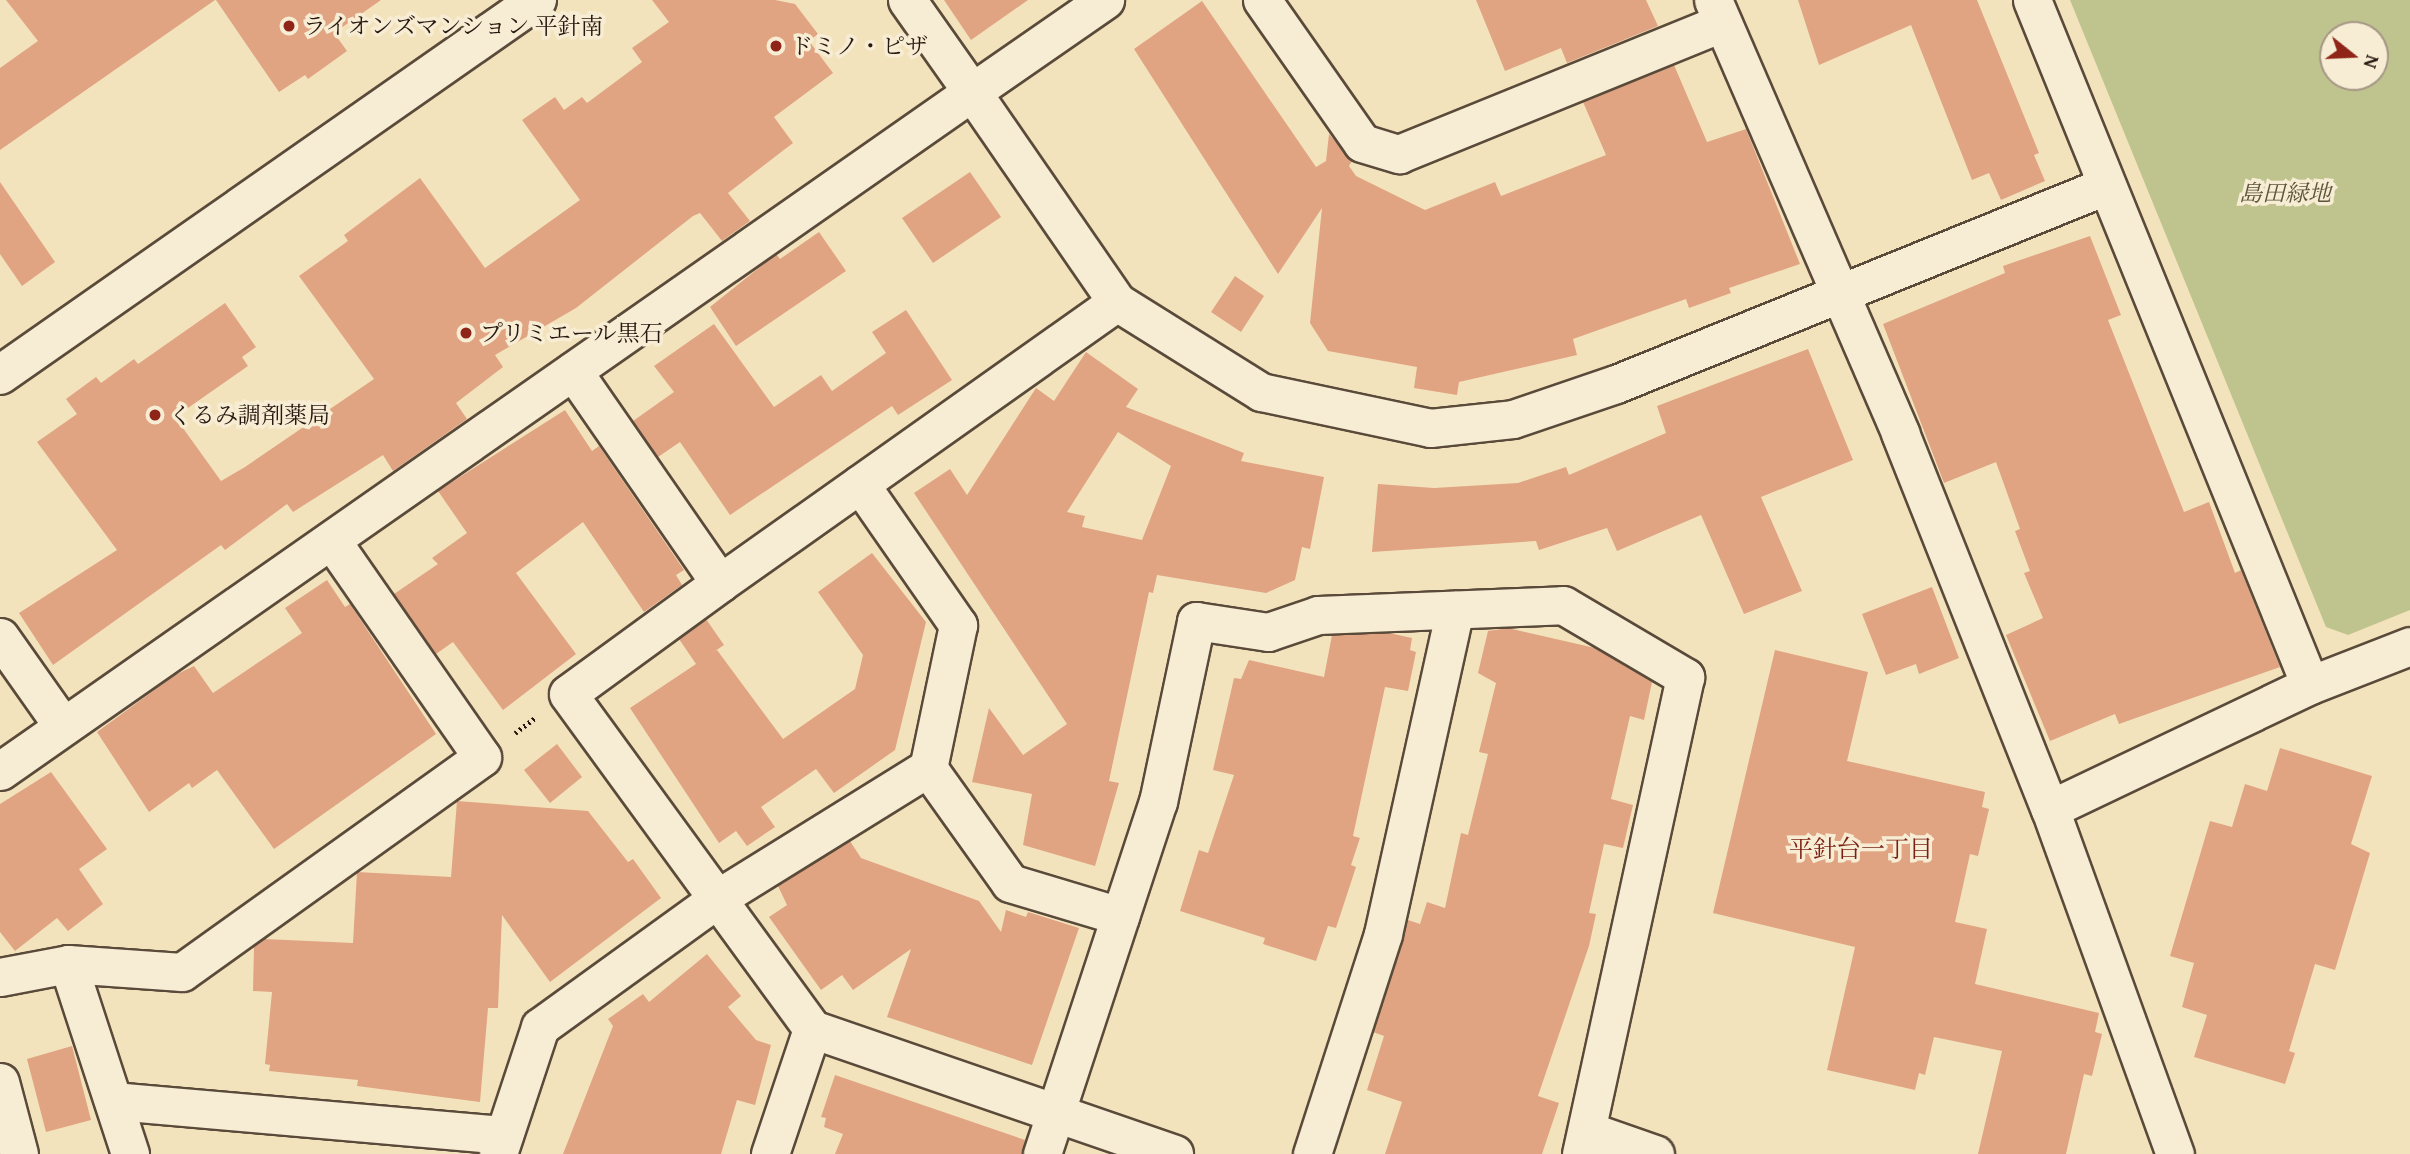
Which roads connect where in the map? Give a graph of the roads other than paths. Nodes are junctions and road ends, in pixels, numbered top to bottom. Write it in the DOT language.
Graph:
graph roads {
  1 [pos="537,0"];
  2 [pos="907,0"];
  3 [pos="1105,0"];
  4 [pos="1262,0"];
  5 [pos="2032,0"];
  6 [pos="1717,11"];
  7 [pos="972,92"];
  8 [pos="2105,186"];
  9 [pos="1838,293"];
  10 [pos="1117,302"];
  11 [pos="573,370"];
  12 [pos="0,375"];
  13 [pos="860,484"];
  14 [pos="331,540"];
  15 [pos="720,583"];
  16 [pos="1455,610"];
  17 [pos="0,637"];
  18 [pos="2410,646"];
  19 [pos="2310,685"];
  20 [pos="62,725"];
  21 [pos="928,768"];
  22 [pos="0,771"];
  23 [pos="2050,809"];
  24 [pos="718,898"];
  25 [pos="1120,916"];
  26 [pos="68,964"];
  27 [pos="0,976"];
  28 [pos="812,1029"];
  29 [pos="0,1082"];
  30 [pos="114,1101"];
  31 [pos="1055,1113"];
  32 [pos="1585,1142"];
  33 [pos="501,1145"];
  34 [pos="19,1154"];
  35 [pos="130,1154"];
  36 [pos="770,1154"];
  37 [pos="1042,1154"];
  38 [pos="1174,1154"];
  39 [pos="1312,1154"];
  40 [pos="1655,1154"];
  41 [pos="2175,1154"];
  1 -- 12 [label="street"];
  2 -- 7 [label="street"];
  3 -- 7 [label="street"];
  4 -- 6 [label="street"];
  5 -- 8 [label="street"];
  6 -- 9 [label="street"];
  7 -- 10 [label="street"];
  7 -- 11 [label="street"];
  8 -- 9 [label="street"];
  8 -- 19 [label="street"];
  9 -- 10 [label="street"];
  9 -- 23 [label="street"];
  10 -- 13 [label="street"];
  11 -- 14 [label="street"];
  11 -- 15 [label="street"];
  13 -- 15 [label="street"];
  13 -- 21 [label="street"];
  14 -- 20 [label="street"];
  14 -- 26 [label="street"];
  15 -- 24 [label="street"];
  16 -- 25 [label="street"];
  16 -- 32 [label="street"];
  16 -- 39 [label="street"];
  17 -- 20 [label="street"];
  18 -- 19 [label="street"];
  19 -- 23 [label="street"];
  20 -- 22 [label="street"];
  21 -- 24 [label="street"];
  21 -- 25 [label="street"];
  23 -- 41 [label="street"];
  24 -- 28 [label="street"];
  24 -- 33 [label="street"];
  25 -- 31 [label="street"];
  26 -- 27 [label="street"];
  26 -- 30 [label="street"];
  28 -- 31 [label="street"];
  28 -- 36 [label="street"];
  29 -- 34 [label="street"];
  30 -- 33 [label="street"];
  30 -- 35 [label="street"];
  31 -- 37 [label="street"];
  31 -- 38 [label="street"];
  32 -- 40 [label="street"];
}
